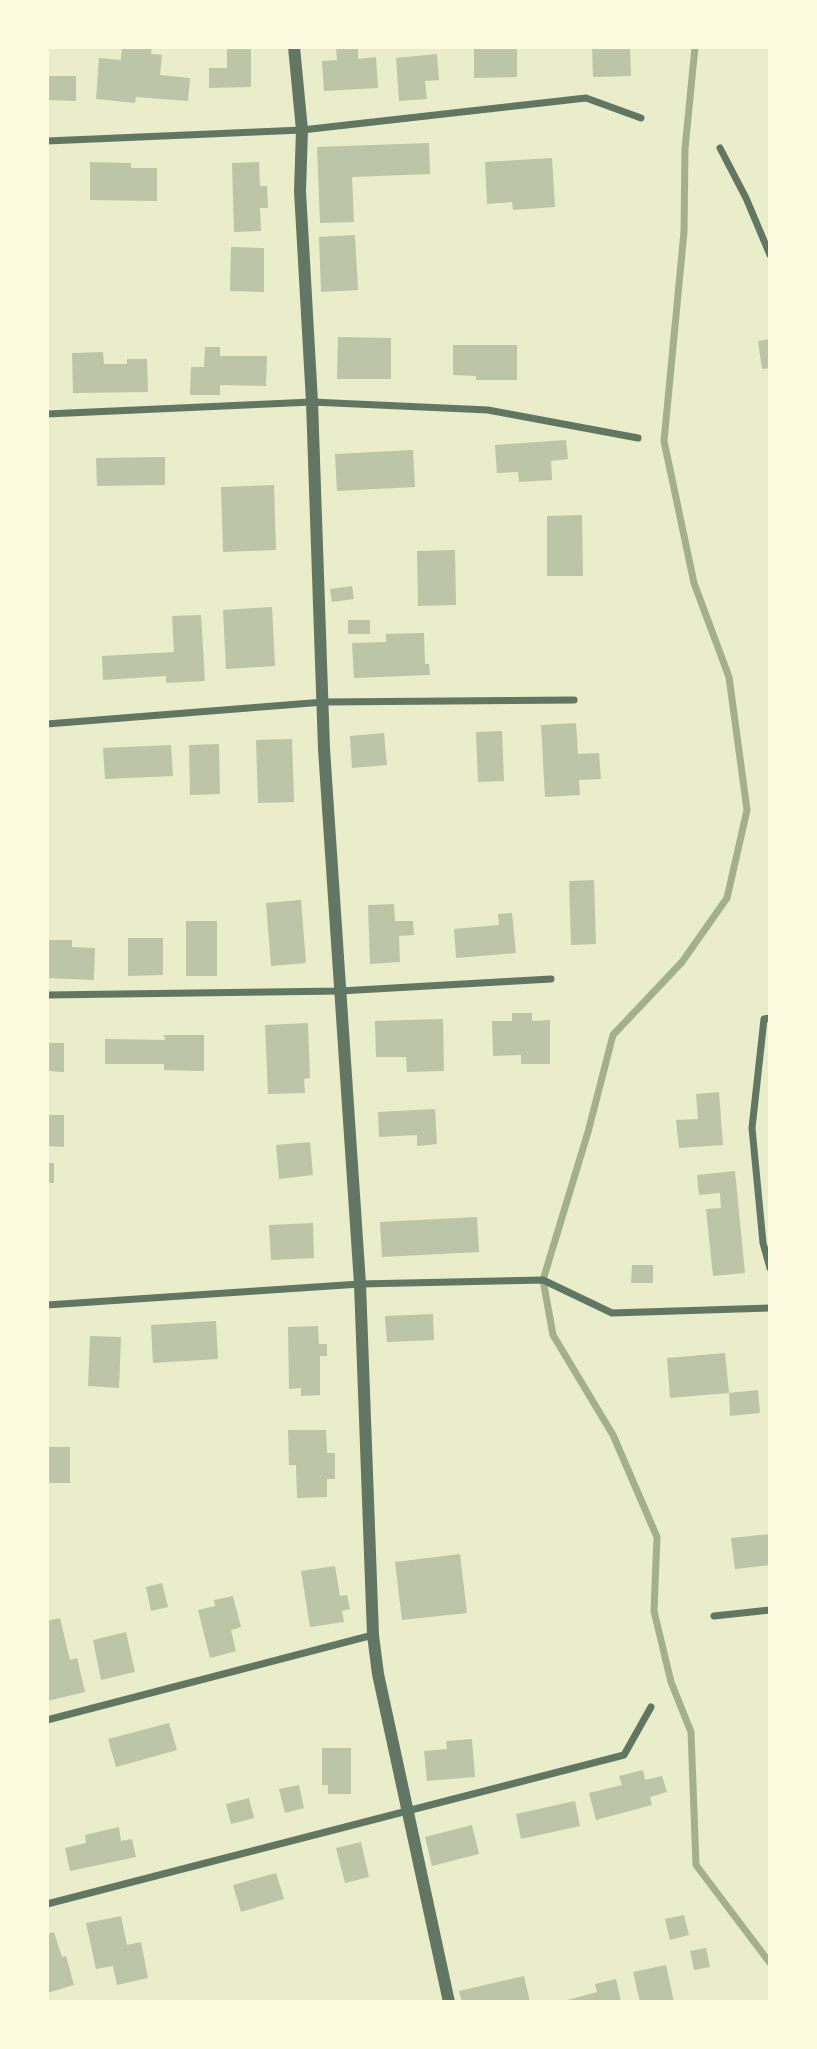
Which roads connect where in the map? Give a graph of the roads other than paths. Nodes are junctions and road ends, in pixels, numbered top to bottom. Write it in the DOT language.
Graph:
graph roads {
  1 [pos="293,47"];
  2 [pos="641,118"];
  3 [pos="302,130"];
  4 [pos="47,141"];
  5 [pos="720,148"];
  6 [pos="770,255"];
  7 [pos="312,402"];
  8 [pos="47,414"];
  9 [pos="638,438"];
  10 [pos="574,700"];
  11 [pos="324,702"];
  12 [pos="47,724"];
  13 [pos="551,979"];
  14 [pos="340,991"];
  15 [pos="47,995"];
  16 [pos="767,1019"];
  17 [pos="770,1268"];
  18 [pos="360,1284"];
  19 [pos="47,1305"];
  20 [pos="770,1308"];
  21 [pos="770,1610"];
  22 [pos="714,1616"];
  23 [pos="373,1635"];
  24 [pos="650,1707"];
  25 [pos="47,1720"];
  26 [pos="409,1810"];
  27 [pos="47,1904"];
  28 [pos="449,2002"];
  1 -- 3 [label="street"];
  2 -- 3 [label="street"];
  3 -- 4 [label="street"];
  3 -- 7 [label="street"];
  5 -- 6 [label="street"];
  7 -- 8 [label="street"];
  7 -- 9 [label="street"];
  7 -- 11 [label="street"];
  10 -- 11 [label="street"];
  11 -- 12 [label="street"];
  11 -- 14 [label="street"];
  13 -- 14 [label="street"];
  14 -- 15 [label="street"];
  14 -- 18 [label="street"];
  16 -- 17 [label="street"];
  18 -- 19 [label="street"];
  18 -- 20 [label="street"];
  18 -- 23 [label="street"];
  21 -- 22 [label="street"];
  23 -- 25 [label="street"];
  23 -- 26 [label="street"];
  24 -- 26 [label="street"];
  26 -- 27 [label="street"];
  26 -- 28 [label="street"];
}
